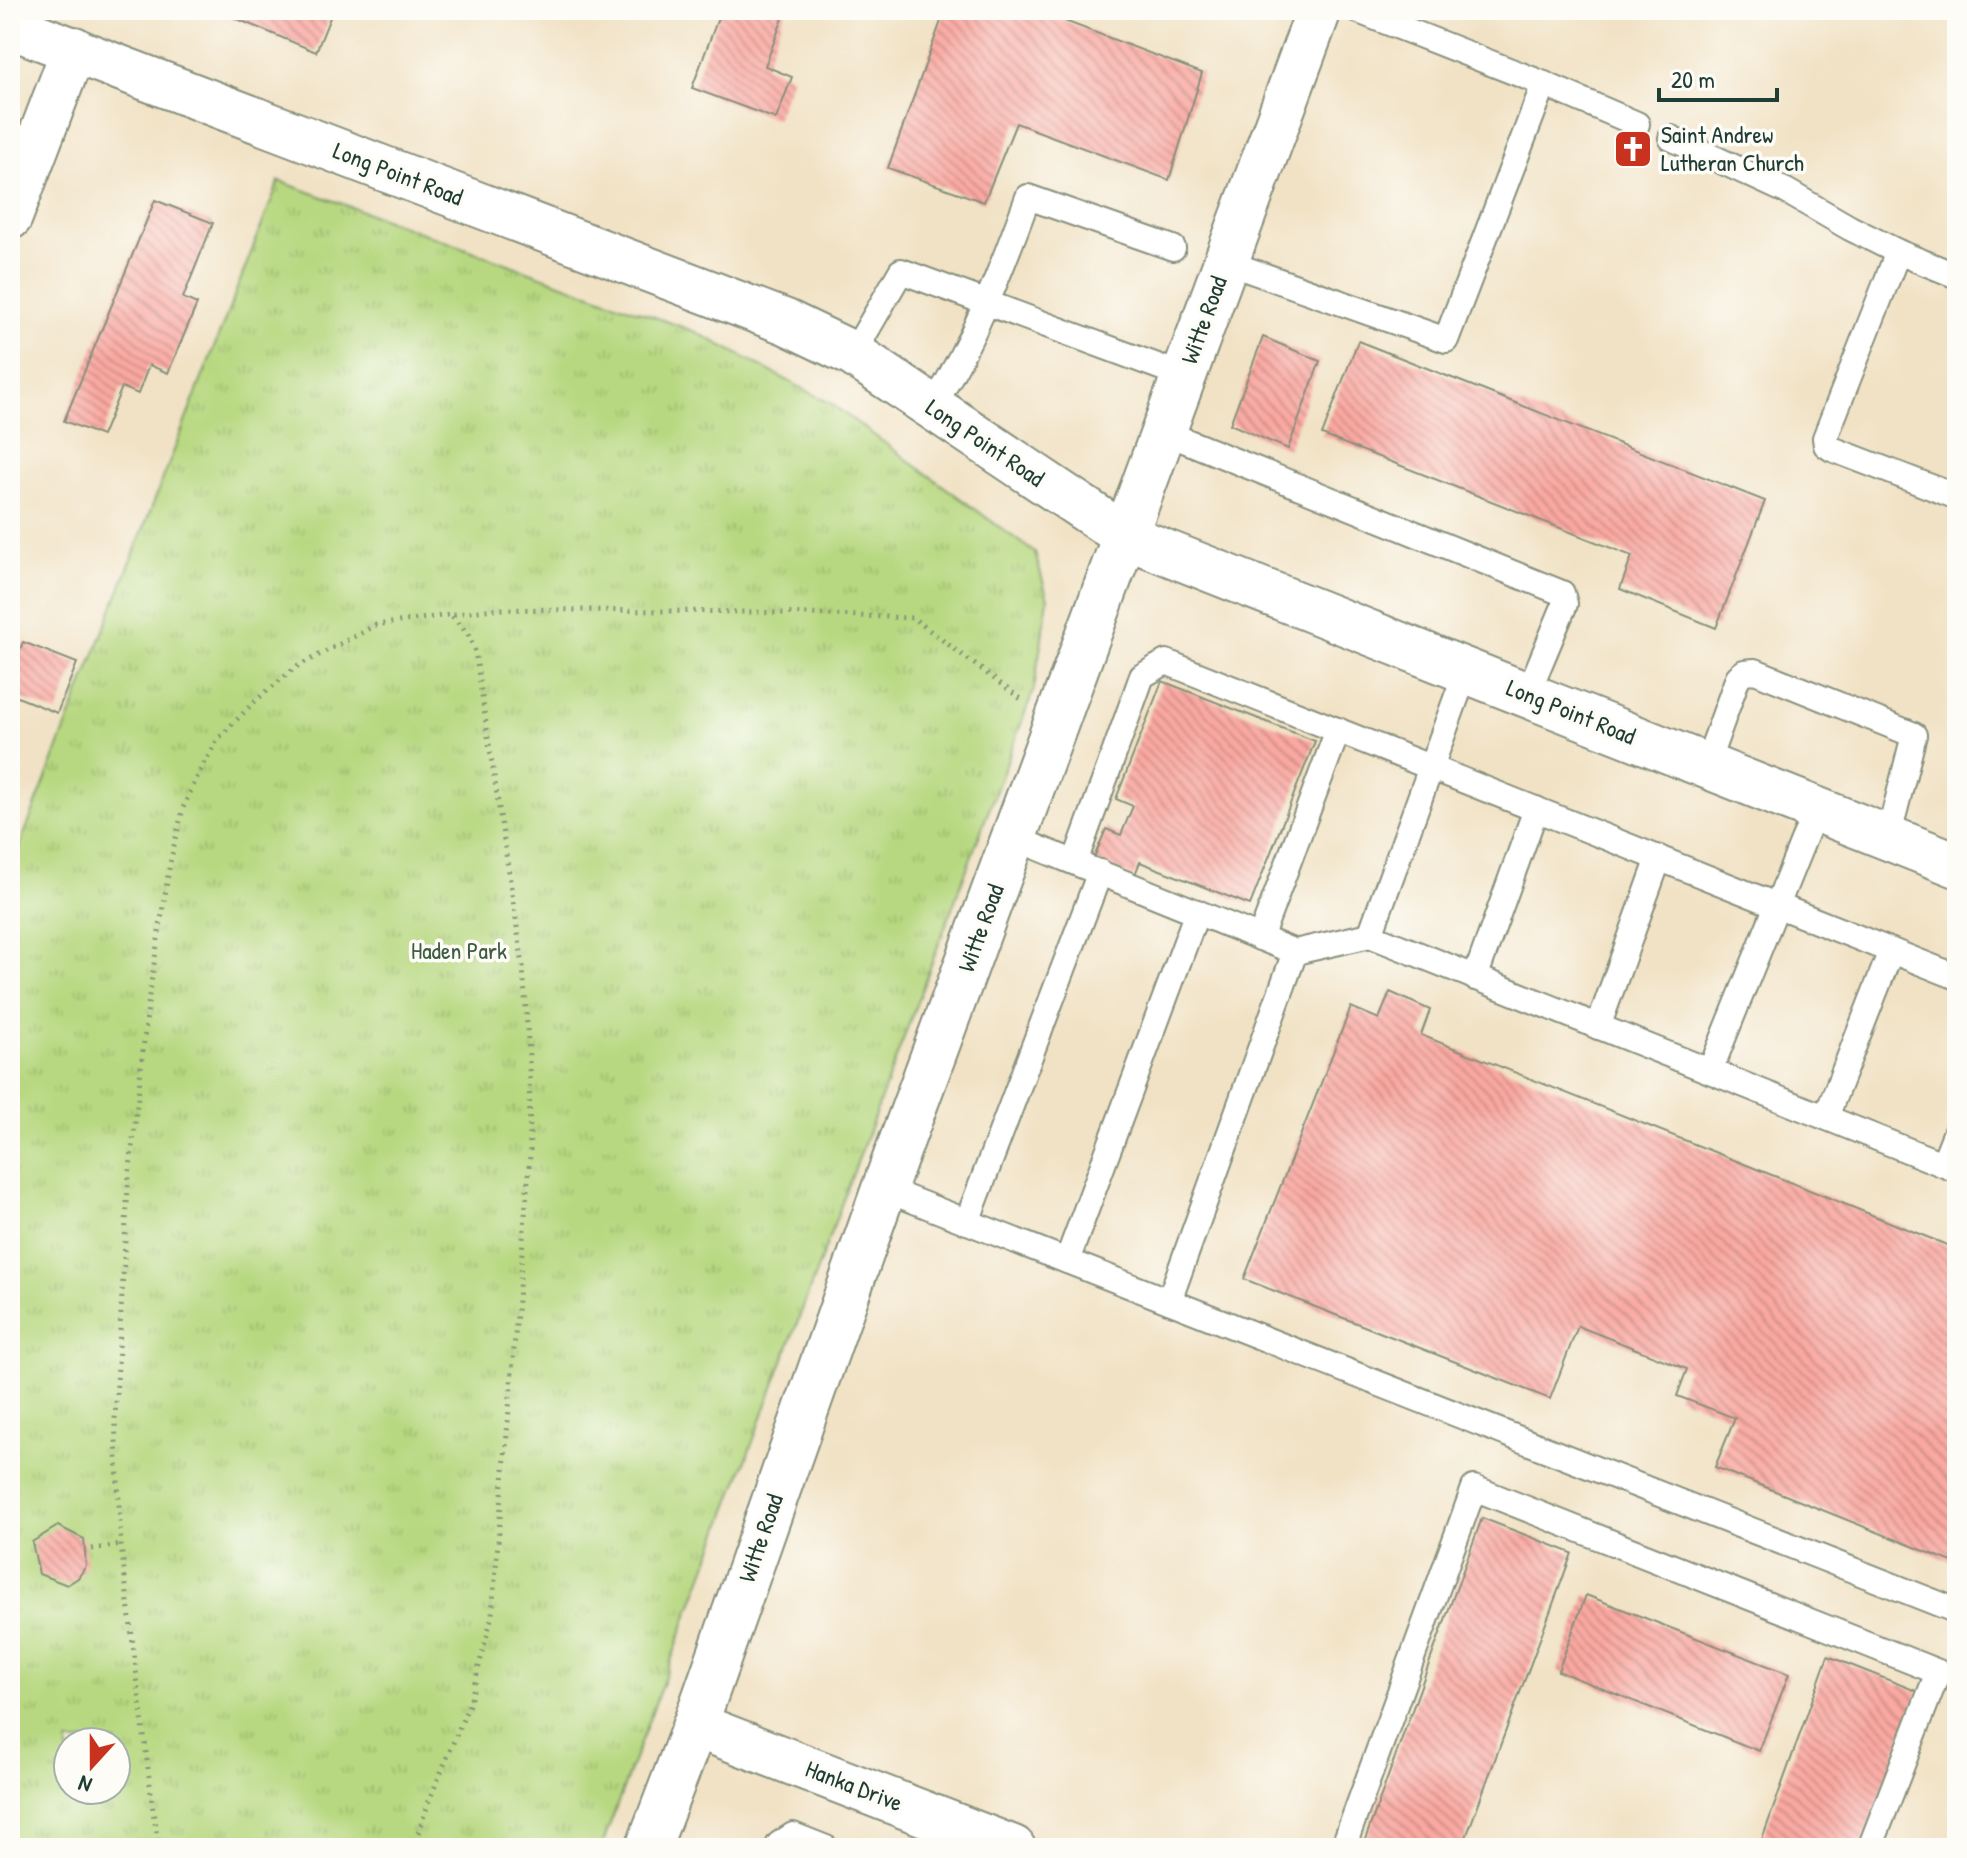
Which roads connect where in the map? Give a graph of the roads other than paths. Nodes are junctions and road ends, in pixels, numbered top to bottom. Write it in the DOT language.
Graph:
graph roads {
  1 [pos="1319,10"];
  2 [pos="1356,10"];
  3 [pos="10,26"];
  4 [pos="74,49"];
  5 [pos="1544,84"];
  6 [pos="1637,124"];
  7 [pos="1671,138"];
  8 [pos="10,217"];
  9 [pos="1173,248"];
  10 [pos="1898,252"];
  11 [pos="1226,262"];
  12 [pos="1957,276"];
  13 [pos="988,303"];
  14 [pos="853,354"];
  15 [pos="1184,376"];
  16 [pos="932,408"];
  17 [pos="1164,432"];
  18 [pos="1957,497"];
  19 [pos="1125,536"];
  20 [pos="1466,671"];
  21 [pos="1527,695"];
  22 [pos="1338,730"];
  23 [pos="1430,766"];
  24 [pos="1706,766"];
  25 [pos="1536,809"];
  26 [pos="1816,809"];
  27 [pos="1014,838"];
  28 [pos="1888,838"];
  29 [pos="1659,858"];
  30 [pos="1075,862"];
  31 [pos="1957,865"];
  32 [pos="1100,872"];
  33 [pos="1777,905"];
  34 [pos="1197,912"];
  35 [pos="1370,935"];
  36 [pos="1260,938"];
  37 [pos="1891,951"];
  38 [pos="1295,952"];
  39 [pos="1957,977"];
  40 [pos="1475,978"];
  41 [pos="1598,1027"];
  42 [pos="1710,1071"];
  43 [pos="1826,1117"];
  44 [pos="1957,1129"];
  45 [pos="1950,1167"];
  46 [pos="884,1189"];
  47 [pos="967,1222"];
  48 [pos="1067,1261"];
  49 [pos="1169,1301"];
  50 [pos="1957,1611"];
  51 [pos="695,1725"];
  52 [pos="648,1848"];
  53 [pos="777,1848"];
  54 [pos="826,1848"];
  55 [pos="1013,1848"];
  56 [pos="1343,1848"];
  57 [pos="1870,1848"];
  1 -- 11 [label="street, Witte Road"];
  2 -- 5 [label="lane"];
  3 -- 4 [label="street, Long Point Road"];
  4 -- 8 [label="street"];
  4 -- 14 [label="street, Long Point Road"];
  5 -- 6 [label="lane"];
  5 -- 11 [label="lane"];
  7 -- 10 [label="lane"];
  9 -- 13 [label="lane"];
  10 -- 12 [label="lane"];
  10 -- 18 [label="lane"];
  11 -- 15 [label="street, Witte Road"];
  13 -- 14 [label="lane"];
  13 -- 15 [label="lane"];
  13 -- 16 [label="lane"];
  14 -- 16 [label="street, Long Point Road"];
  15 -- 17 [label="street, Witte Road"];
  16 -- 19 [label="street, Long Point Road"];
  17 -- 19 [label="street, Witte Road"];
  17 -- 21 [label="lane"];
  19 -- 20 [label="street, Long Point Road"];
  19 -- 27 [label="street, Witte Road"];
  20 -- 21 [label="street, Long Point Road"];
  20 -- 23 [label="lane"];
  21 -- 24 [label="street, Long Point Road"];
  22 -- 23 [label="lane"];
  22 -- 30 [label="lane"];
  22 -- 36 [label="lane"];
  23 -- 25 [label="lane"];
  23 -- 35 [label="lane"];
  24 -- 26 [label="street, Long Point Road"];
  24 -- 28 [label="lane"];
  25 -- 29 [label="lane"];
  25 -- 40 [label="lane"];
  26 -- 28 [label="street, Long Point Road"];
  26 -- 33 [label="lane"];
  27 -- 30 [label="lane"];
  27 -- 46 [label="street, Witte Road"];
  28 -- 31 [label="street, Long Point Road"];
  29 -- 33 [label="lane"];
  29 -- 41 [label="lane"];
  30 -- 32 [label="lane"];
  32 -- 34 [label="lane"];
  32 -- 47 [label="lane"];
  33 -- 37 [label="lane"];
  33 -- 42 [label="lane"];
  34 -- 36 [label="lane"];
  34 -- 48 [label="lane"];
  35 -- 38 [label="lane"];
  35 -- 40 [label="lane"];
  36 -- 38 [label="lane"];
  37 -- 39 [label="lane"];
  37 -- 43 [label="lane"];
  38 -- 49 [label="lane"];
  40 -- 41 [label="lane"];
  41 -- 42 [label="lane"];
  42 -- 43 [label="lane"];
  43 -- 45 [label="lane"];
  44 -- 45 [label="lane"];
  46 -- 47 [label="lane"];
  46 -- 51 [label="street, Witte Road"];
  47 -- 48 [label="lane"];
  48 -- 49 [label="lane"];
  49 -- 50 [label="lane"];
  51 -- 52 [label="street, Witte Road"];
  51 -- 55 [label="street, Hanka Drive"];
  53 -- 54 [label="lane"];
  56 -- 57 [label="lane"];
}
